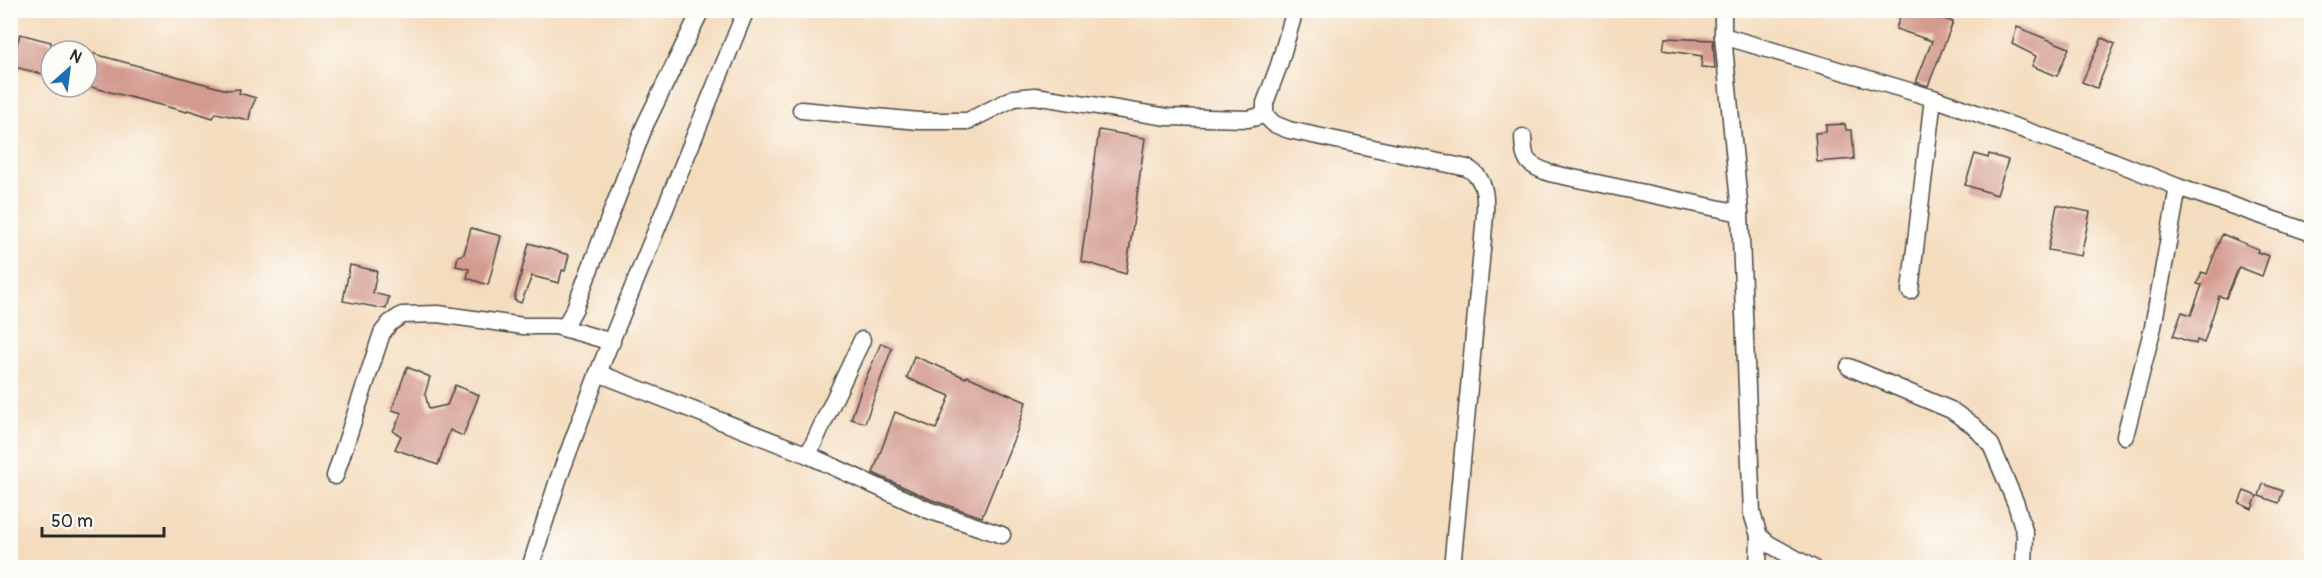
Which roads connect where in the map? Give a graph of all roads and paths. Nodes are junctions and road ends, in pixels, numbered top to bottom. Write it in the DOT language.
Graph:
graph roads {
  1 [pos="701,10"];
  2 [pos="746,10"];
  3 [pos="1295,10"];
  4 [pos="1723,10"];
  5 [pos="1723,36"];
  6 [pos="1933,98"];
  7 [pos="801,110"];
  8 [pos="1265,115"];
  9 [pos="1523,137"];
  10 [pos="2178,187"];
  11 [pos="1740,213"];
  12 [pos="2312,233"];
  13 [pos="1910,291"];
  14 [pos="564,328"];
  15 [pos="862,340"];
  16 [pos="612,342"];
  17 [pos="1850,367"];
  18 [pos="598,373"];
  19 [pos="2125,436"];
  20 [pos="808,455"];
  21 [pos="335,476"];
  22 [pos="1002,535"];
  23 [pos="1759,536"];
  24 [pos="530,567"];
  25 [pos="1452,567"];
  26 [pos="1758,567"];
  27 [pos="1813,567"];
  28 [pos="2024,567"];
  1 -- 14 [label="street"];
  2 -- 16 [label="street"];
  3 -- 8 [label="street"];
  4 -- 5 [label="street"];
  5 -- 6 [label="street"];
  5 -- 11 [label="street"];
  6 -- 10 [label="street"];
  6 -- 13 [label="street"];
  7 -- 8 [label="street"];
  8 -- 25 [label="street"];
  9 -- 11 [label="street"];
  10 -- 12 [label="street"];
  10 -- 19 [label="street"];
  11 -- 23 [label="street"];
  14 -- 16 [label="street"];
  14 -- 21 [label="street"];
  15 -- 20 [label="street"];
  16 -- 18 [label="street"];
  17 -- 28 [label="street"];
  18 -- 20 [label="street"];
  18 -- 24 [label="street"];
  20 -- 22 [label="street"];
  23 -- 26 [label="street"];
  23 -- 27 [label="street"];
}
